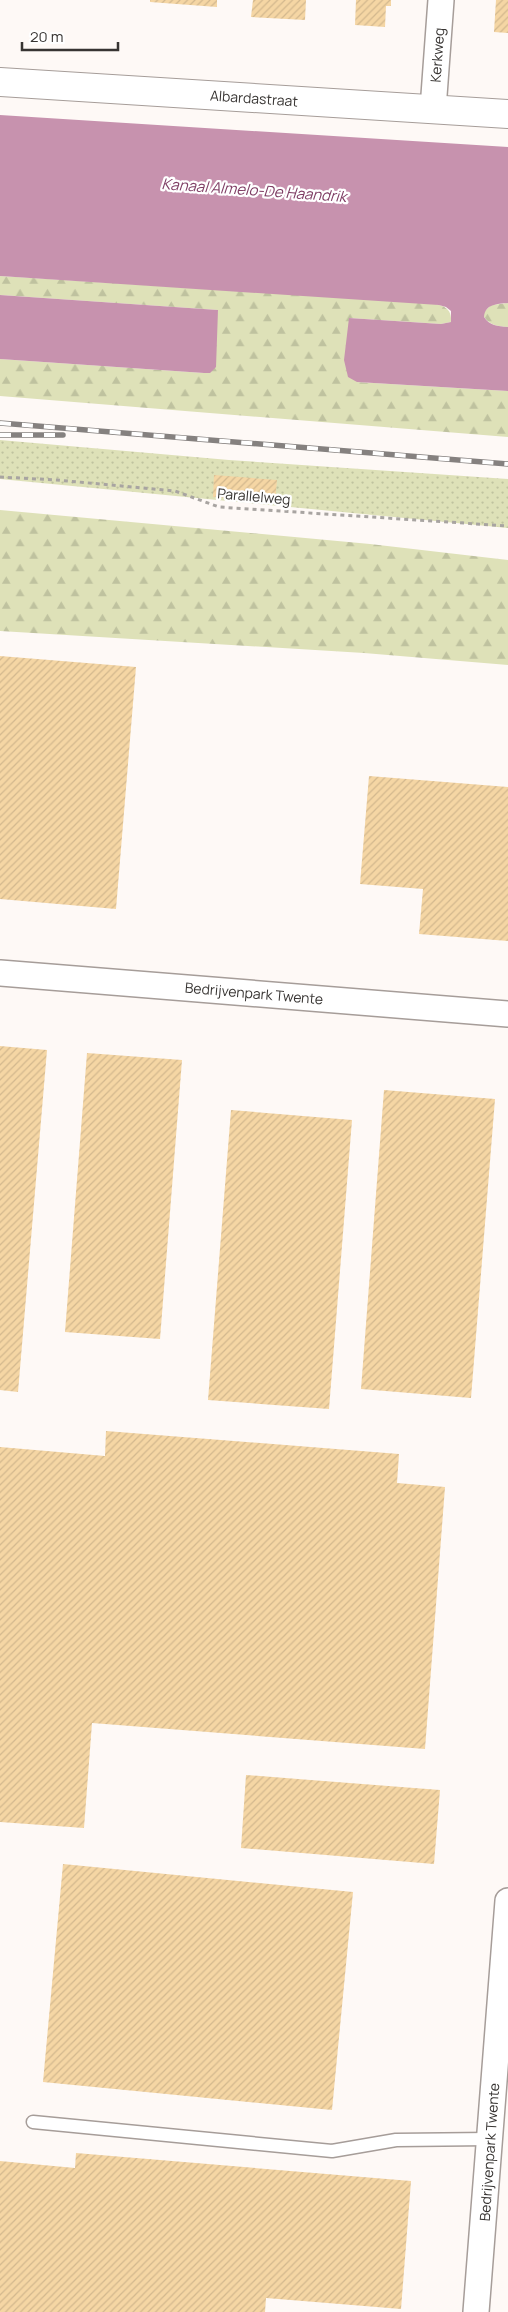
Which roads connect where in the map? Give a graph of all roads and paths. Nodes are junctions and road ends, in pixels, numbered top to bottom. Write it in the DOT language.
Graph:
graph roads {
  1 [pos="441,0"];
  2 [pos="0,82"];
  3 [pos="432,109"];
  4 [pos="508,114"];
  5 [pos="0,477"];
  6 [pos="508,526"];
  7 [pos="0,973"];
  8 [pos="508,1014"];
  9 [pos="508,1901"];
  10 [pos="502,2059"];
  11 [pos="33,2122"];
  12 [pos="490,2139"];
  13 [pos="476,2312"];
  1 -- 3 [label="street, Kerkweg"];
  2 -- 3 [label="street, Albardastraat"];
  3 -- 4 [label="street, Albardastraat"];
  5 -- 6 [label="path, Parallelweg"];
  7 -- 8 [label="street, Bedrijvenpark Twente"];
  9 -- 10 [label="street, Bedrijvenpark Twente"];
  10 -- 12 [label="street, Bedrijvenpark Twente"];
  11 -- 12 [label="lane"];
  12 -- 13 [label="street, Bedrijvenpark Twente"];
}
